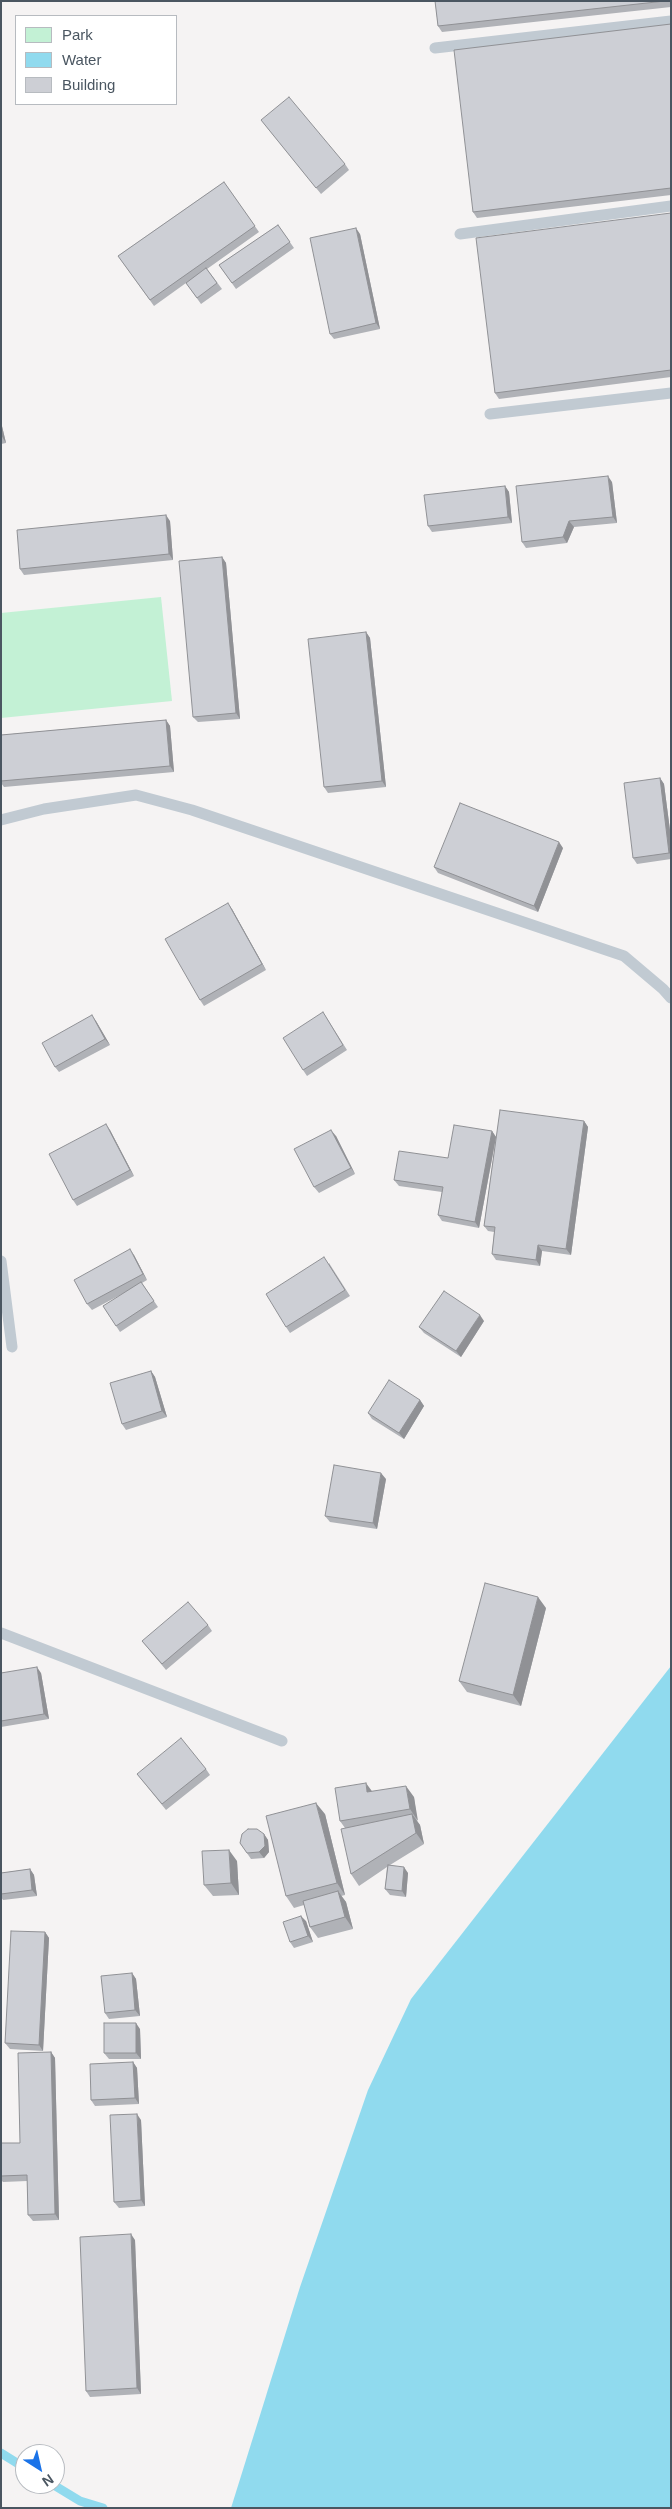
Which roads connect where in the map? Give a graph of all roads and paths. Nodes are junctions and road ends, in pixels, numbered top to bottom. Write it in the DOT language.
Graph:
graph roads {
  1 [pos="671,20"];
  2 [pos="435,48"];
  3 [pos="671,206"];
  4 [pos="460,234"];
  5 [pos="671,393"];
  6 [pos="490,414"];
  7 [pos="1,820"];
  8 [pos="671,998"];
  9 [pos="1,1261"];
  10 [pos="12,1347"];
  11 [pos="1,1633"];
  12 [pos="282,1741"];
  1 -- 2 [label="lane"];
  3 -- 4 [label="lane"];
  5 -- 6 [label="lane"];
  7 -- 8 [label="lane"];
  9 -- 10 [label="lane"];
  11 -- 12 [label="lane"];
}
